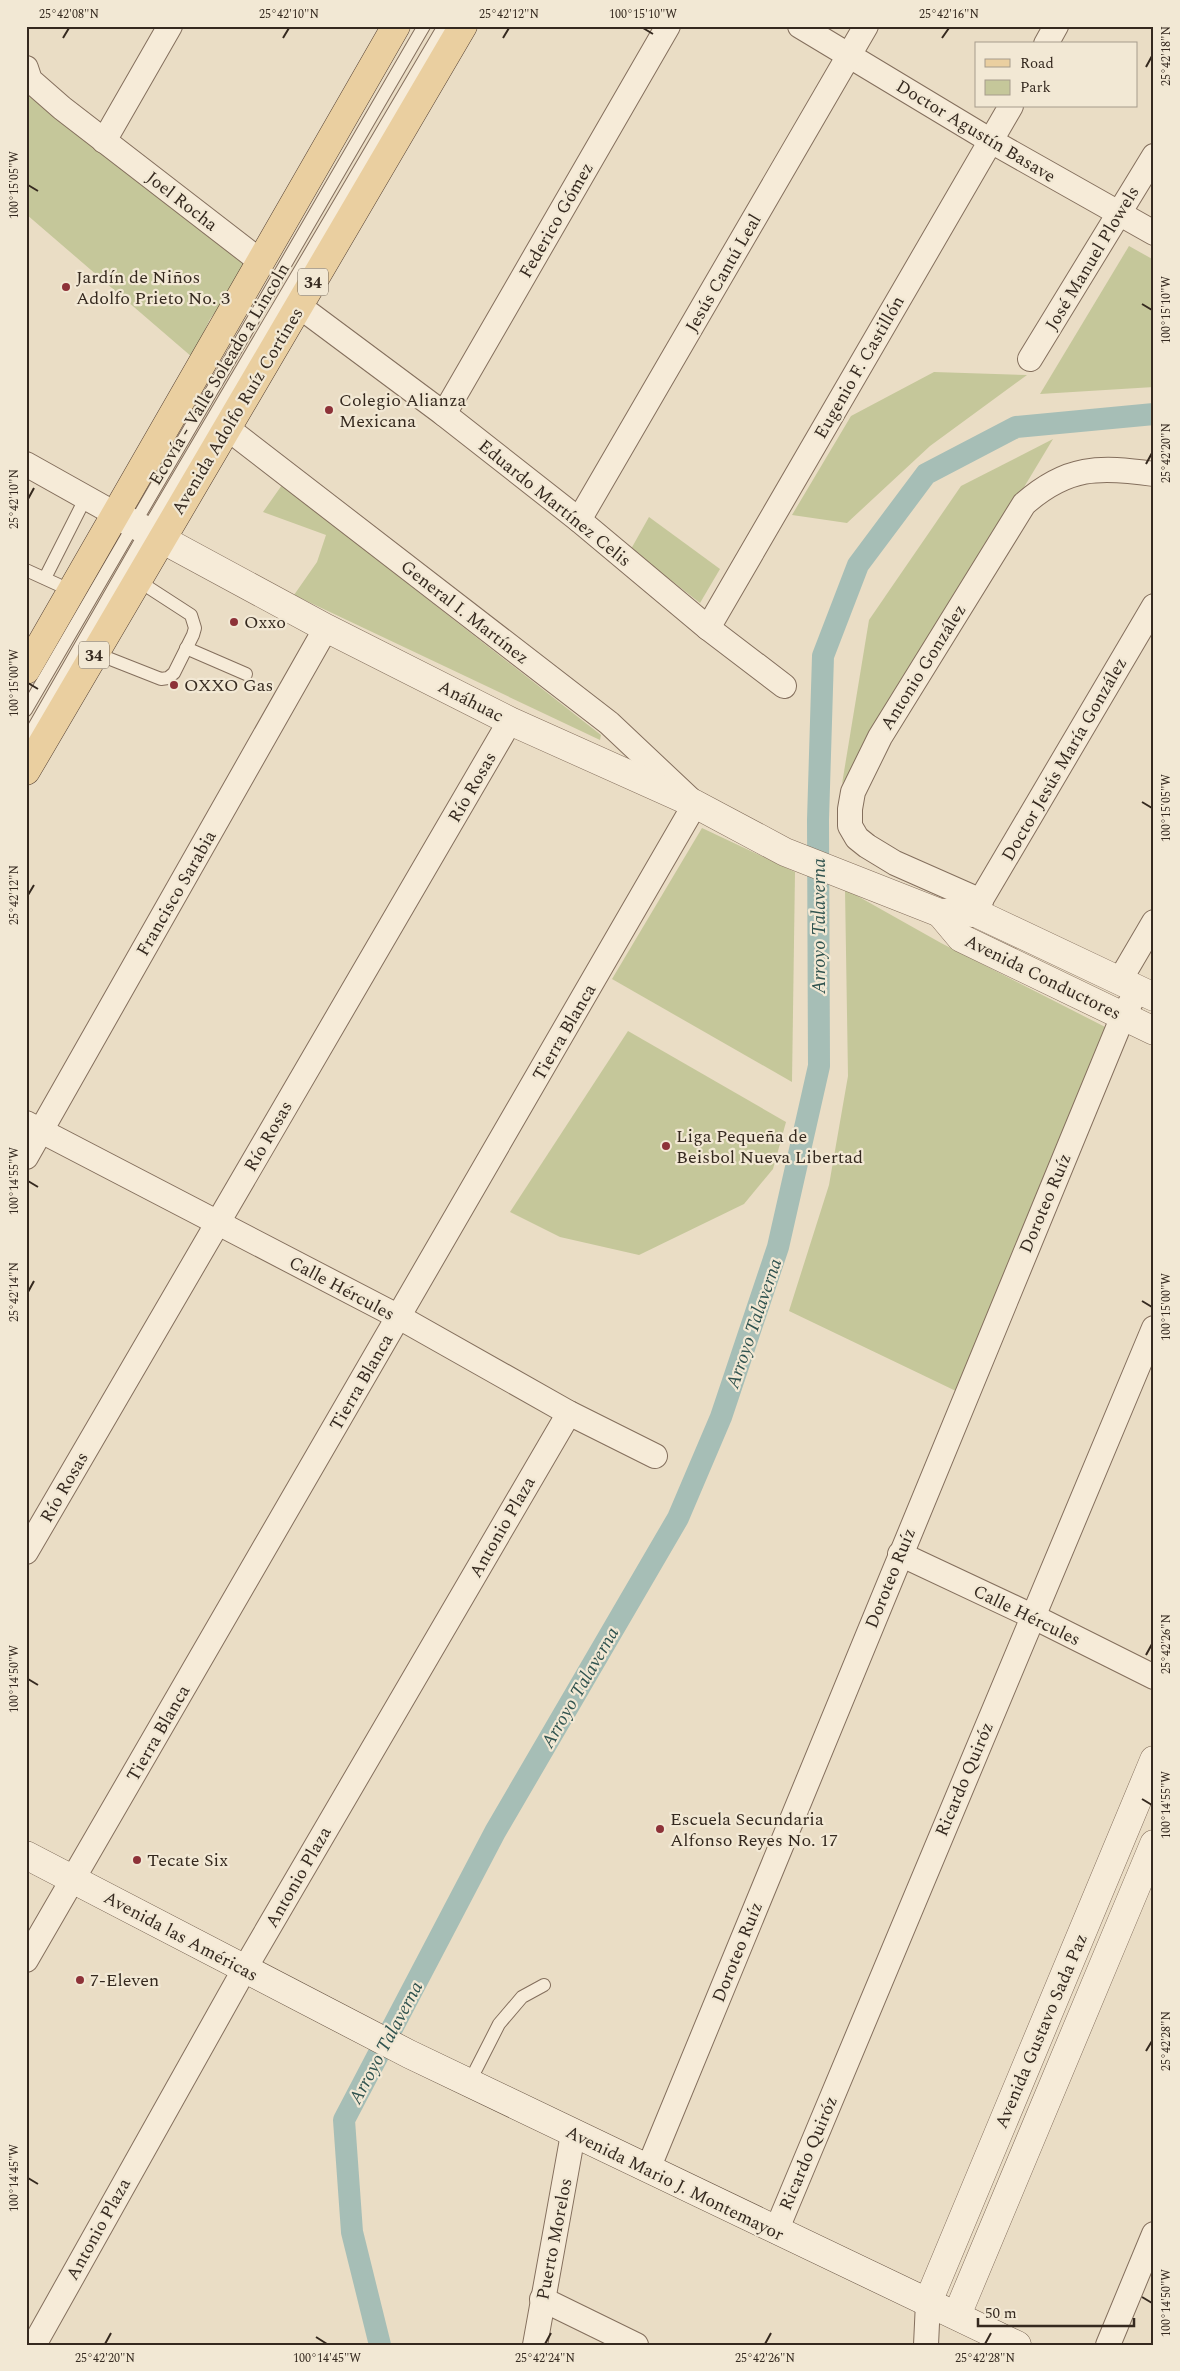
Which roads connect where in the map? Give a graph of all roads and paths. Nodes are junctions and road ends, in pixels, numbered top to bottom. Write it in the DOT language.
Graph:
graph roads {
  1 [pos="170,26"];
  2 [pos="396,26"];
  3 [pos="424,26"];
  4 [pos="444,26"];
  5 [pos="463,26"];
  6 [pos="668,26"];
  7 [pos="800,26"];
  8 [pos="866,26"];
  9 [pos="1056,26"];
  10 [pos="1047,42"];
  11 [pos="850,55"];
  12 [pos="26,68"];
  13 [pos="1010,108"];
  14 [pos="104,141"];
  15 [pos="990,141"];
  16 [pos="1154,156"];
  17 [pos="1121,214"];
  18 [pos="1154,233"];
  19 [pos="260,261"];
  20 [pos="299,306"];
  21 [pos="1030,359"];
  22 [pos="444,414"];
  23 [pos="227,428"];
  24 [pos="28,470"];
  25 [pos="1154,474"];
  26 [pos="86,497"];
  27 [pos="579,520"];
  28 [pos="140,527"];
  29 [pos="26,570"];
  30 [pos="45,578"];
  31 [pos="138,580"];
  32 [pos="72,591"];
  33 [pos="1154,606"];
  34 [pos="326,628"];
  35 [pos="708,628"];
  36 [pos="186,648"];
  37 [pos="95,653"];
  38 [pos="26,670"];
  39 [pos="246,674"];
  40 [pos="784,686"];
  41 [pos="26,710"];
  42 [pos="510,721"];
  43 [pos="26,741"];
  44 [pos="26,771"];
  45 [pos="695,804"];
  46 [pos="911,901"];
  47 [pos="977,907"];
  48 [pos="940,913"];
  49 [pos="1154,922"];
  50 [pos="961,938"];
  51 [pos="1137,989"];
  52 [pos="1123,1016"];
  53 [pos="1154,1032"];
  54 [pos="34,1127"];
  55 [pos="26,1157"];
  56 [pos="217,1223"];
  57 [pos="398,1317"];
  58 [pos="1154,1328"];
  59 [pos="569,1413"];
  60 [pos="655,1456"];
  61 [pos="26,1552"];
  62 [pos="900,1554"];
  63 [pos="1032,1616"];
  64 [pos="1154,1677"];
  65 [pos="1154,1760"];
  66 [pos="1154,1844"];
  67 [pos="26,1856"];
  68 [pos="73,1879"];
  69 [pos="26,1960"];
  70 [pos="244,1970"];
  71 [pos="544,1985"];
  72 [pos="345,2020"];
  73 [pos="469,2083"];
  74 [pos="574,2134"];
  75 [pos="648,2169"];
  76 [pos="776,2231"];
  77 [pos="1154,2234"];
  78 [pos="542,2298"];
  79 [pos="928,2302"];
  80 [pos="956,2315"];
  81 [pos="34,2345"];
  82 [pos="535,2345"];
  83 [pos="636,2345"];
  84 [pos="926,2345"];
  85 [pos="1017,2345"];
  86 [pos="1108,2345"];
  1 -- 14 [label="street"];
  2 -- 19 [label="main road, Avenida Adolfo Ruíz Cortines / 34"];
  3 -- 28 [label="lane"];
  4 -- 28 [label="lane, Ecovía - Valle Soleado a Lincoln"];
  5 -- 20 [label="main road, Avenida Adolfo Ruíz Cortines / 34"];
  6 -- 22 [label="street, Federico Gómez"];
  7 -- 11 [label="street, Doctor Agustín Basave"];
  8 -- 11 [label="street, Jesús Cantú Leal"];
  9 -- 10 [label="street"];
  11 -- 15 [label="street, Doctor Agustín Basave"];
  11 -- 27 [label="street, Jesús Cantú Leal"];
  12 -- 14 [label="street, Joel Rocha"];
  13 -- 15 [label="street, Eugenio F. Castillón"];
  14 -- 19 [label="street, Joel Rocha"];
  15 -- 17 [label="street, Doctor Agustín Basave"];
  15 -- 35 [label="street, Eugenio F. Castillón"];
  16 -- 17 [label="street, José Manuel Plowels"];
  17 -- 18 [label="street, Doctor Agustín Basave"];
  17 -- 21 [label="street, José Manuel Plowels"];
  19 -- 28 [label="main road, Avenida Adolfo Ruíz Cortines / 34"];
  20 -- 22 [label="street, Eduardo Martínez Celis"];
  20 -- 23 [label="main road, Avenida Adolfo Ruíz Cortines / 34"];
  22 -- 27 [label="street, Eduardo Martínez Celis"];
  23 -- 28 [label="main road, Avenida Adolfo Ruíz Cortines / 34"];
  23 -- 45 [label="street, General I. Martínez"];
  24 -- 26 [label="street"];
  25 -- 47 [label="street, Antonio González"];
  26 -- 28 [label="street"];
  26 -- 30 [label="lane"];
  27 -- 35 [label="street, Eduardo Martínez Celis"];
  28 -- 31 [label="main road, Avenida Adolfo Ruíz Cortines / 34"];
  28 -- 32 [label="main road, Avenida Adolfo Ruíz Cortines / 34"];
  28 -- 34 [label="street, Anáhuac"];
  28 -- 41 [label="lane"];
  28 -- 43 [label="lane, Ecovía - Valle Soleado a Lincoln"];
  29 -- 30 [label="lane"];
  30 -- 32 [label="lane"];
  31 -- 36 [label="lane"];
  31 -- 37 [label="main road, Avenida Adolfo Ruíz Cortines / 34"];
  32 -- 38 [label="main road, Avenida Adolfo Ruíz Cortines / 34"];
  33 -- 47 [label="street, Doctor Jesús María González"];
  34 -- 42 [label="street, Anáhuac"];
  34 -- 54 [label="street, Francisco Sarabia"];
  35 -- 40 [label="street, Eduardo Martínez Celis"];
  36 -- 37 [label="lane"];
  36 -- 39 [label="lane"];
  37 -- 44 [label="main road, Avenida Adolfo Ruíz Cortines / 34"];
  42 -- 45 [label="street, Anáhuac"];
  42 -- 56 [label="street, Río Rosas"];
  45 -- 46 [label="street, Anáhuac"];
  45 -- 57 [label="street, Tierra Blanca"];
  46 -- 48 [label="street, Avenida Conductores"];
  47 -- 48 [label="street, Avenida Conductores"];
  47 -- 50 [label="street, Doctor Jesús María González"];
  47 -- 51 [label="street, Avenida Conductores"];
  48 -- 50 [label="street, Avenida Conductores"];
  49 -- 51 [label="street, Doroteo Ruíz"];
  50 -- 52 [label="street, Avenida Conductores"];
  51 -- 52 [label="street, Doroteo Ruíz"];
  52 -- 53 [label="street, Avenida Conductores"];
  52 -- 62 [label="street, Doroteo Ruíz"];
  54 -- 55 [label="street, Francisco Sarabia"];
  54 -- 56 [label="street, Calle Hércules"];
  56 -- 57 [label="street, Calle Hércules"];
  56 -- 61 [label="street, Río Rosas"];
  57 -- 59 [label="street, Calle Hércules"];
  57 -- 68 [label="street, Tierra Blanca"];
  58 -- 63 [label="street, Ricardo Quiróz"];
  59 -- 60 [label="street, Calle Hércules"];
  59 -- 70 [label="street, Antonio Plaza"];
  62 -- 63 [label="street, Calle Hércules"];
  62 -- 75 [label="street, Doroteo Ruíz"];
  63 -- 64 [label="street, Calle Hércules"];
  63 -- 76 [label="street, Ricardo Quiróz"];
  65 -- 79 [label="street, Avenida Gustavo Sada Paz"];
  66 -- 80 [label="street, Avenida Gustavo Sada Paz"];
  67 -- 68 [label="street, Avenida las Américas"];
  68 -- 69 [label="street, Tierra Blanca"];
  68 -- 70 [label="street, Avenida las Américas"];
  70 -- 72 [label="street, Avenida las Américas"];
  70 -- 81 [label="street, Antonio Plaza"];
  71 -- 73 [label="lane"];
  72 -- 73 [label="street, Avenida Mario J. Montemayor"];
  73 -- 74 [label="street, Avenida Mario J. Montemayor"];
  74 -- 75 [label="street, Avenida Mario J. Montemayor"];
  74 -- 78 [label="street, Puerto Morelos"];
  75 -- 76 [label="street, Avenida Mario J. Montemayor"];
  76 -- 79 [label="street, Avenida Mario J. Montemayor"];
  77 -- 86 [label="street"];
  78 -- 82 [label="street, Puerto Morelos"];
  78 -- 83 [label="street"];
  79 -- 80 [label="street, Avenida Mario J. Montemayor"];
  79 -- 84 [label="street"];
  80 -- 84 [label="street"];
  80 -- 85 [label="street, Avenida Mario J. Montemayor"];
}
